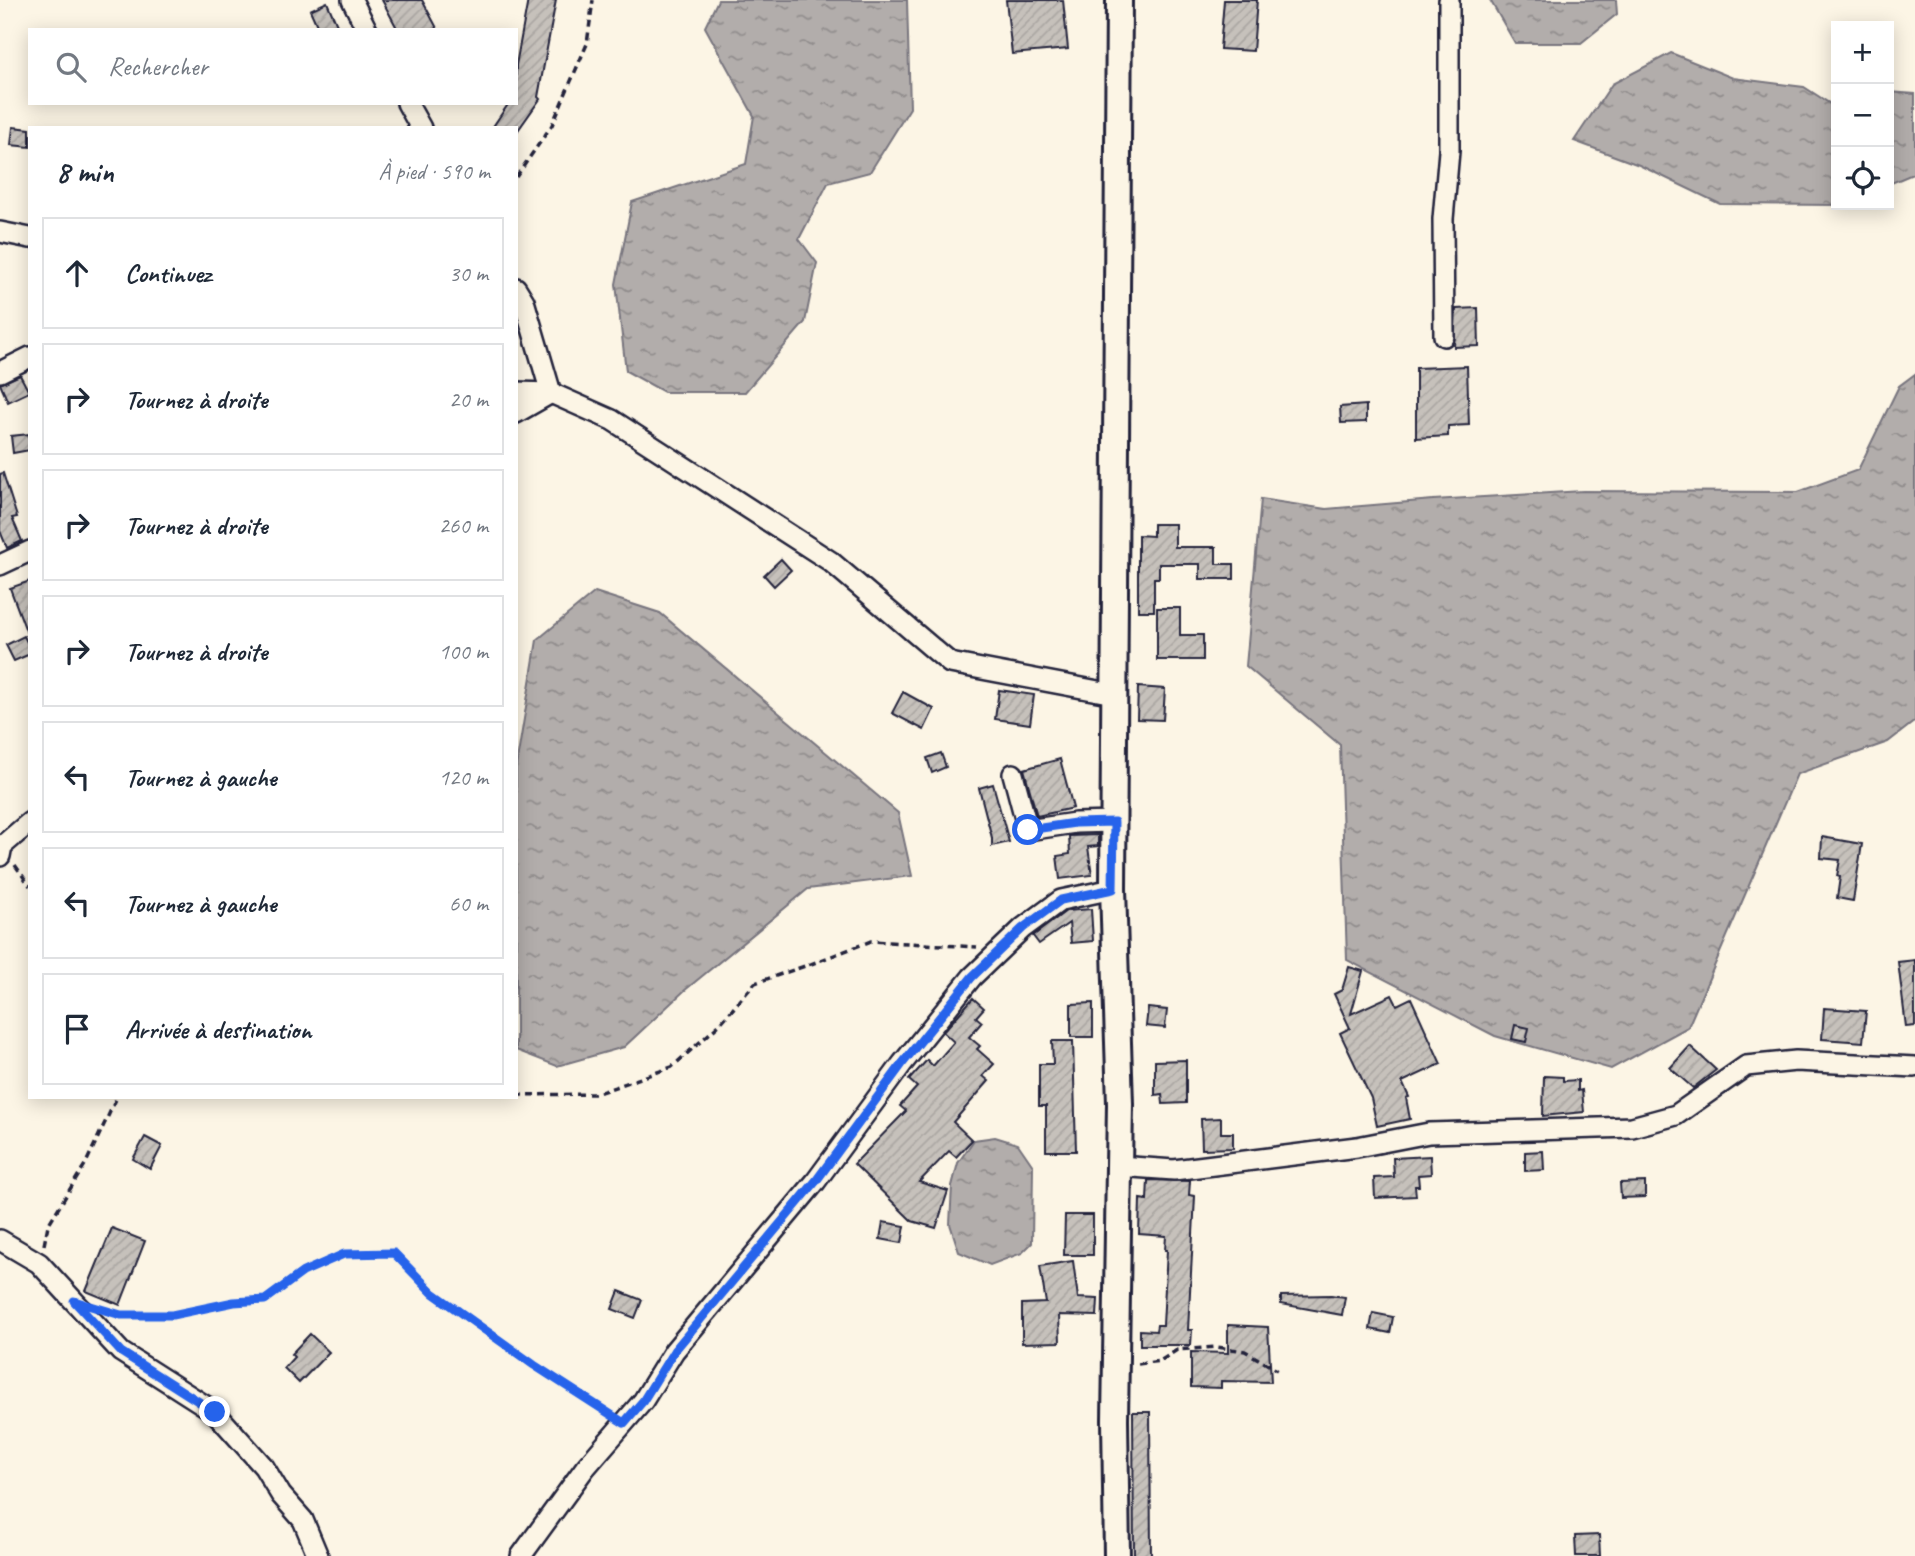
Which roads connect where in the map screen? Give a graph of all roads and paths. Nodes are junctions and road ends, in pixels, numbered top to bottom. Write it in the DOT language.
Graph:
graph roads {
  1 [pos="352,0"];
  2 [pos="593,0"];
  3 [pos="1119,0"];
  4 [pos="1449,0"];
  5 [pos="367,28"];
  6 [pos="408,105"];
  7 [pos="420,126"];
  8 [pos="518,174"];
  9 [pos="0,232"];
  10 [pos="28,238"];
  11 [pos="518,291"];
  12 [pos="1444,336"];
  13 [pos="28,357"];
  14 [pos="0,372"];
  15 [pos="518,392"];
  16 [pos="551,393"];
  17 [pos="518,412"];
  18 [pos="28,552"];
  19 [pos="0,565"];
  20 [pos="1114,694"];
  21 [pos="1013,774"];
  22 [pos="1114,822"];
  23 [pos="28,824"];
  24 [pos="1,848"];
  25 [pos="1113,889"];
  26 [pos="1002,948"];
  27 [pos="1915,1067"];
  28 [pos="518,1095"];
  29 [pos="116,1099"];
  30 [pos="1118,1166"];
  31 [pos="0,1240"];
  32 [pos="39,1263"];
  33 [pos="110,1312"];
  34 [pos="1115,1367"];
  35 [pos="1277,1370"];
  36 [pos="624,1423"];
  37 [pos="318,1556"];
  38 [pos="521,1556"];
  39 [pos="1117,1556"];
  1 -- 5 [label="street"];
  2 -- 8 [label="path"];
  3 -- 20 [label="main road"];
  4 -- 12 [label="street"];
  6 -- 7 [label="street"];
  9 -- 10 [label="street"];
  11 -- 16 [label="street"];
  13 -- 14 [label="street"];
  15 -- 16 [label="street"];
  16 -- 17 [label="street"];
  16 -- 20 [label="street"];
  18 -- 19 [label="street"];
  20 -- 22 [label="main road"];
  21 -- 22 [label="street"];
  22 -- 25 [label="main road"];
  23 -- 24 [label="street"];
  25 -- 26 [label="street"];
  25 -- 30 [label="main road"];
  26 -- 28 [label="path"];
  26 -- 36 [label="street"];
  27 -- 30 [label="street"];
  29 -- 32 [label="path"];
  30 -- 34 [label="main road"];
  31 -- 32 [label="street"];
  32 -- 37 [label="street"];
  33 -- 36 [label="path"];
  34 -- 35 [label="path"];
  34 -- 39 [label="main road"];
  36 -- 38 [label="street"];
}
